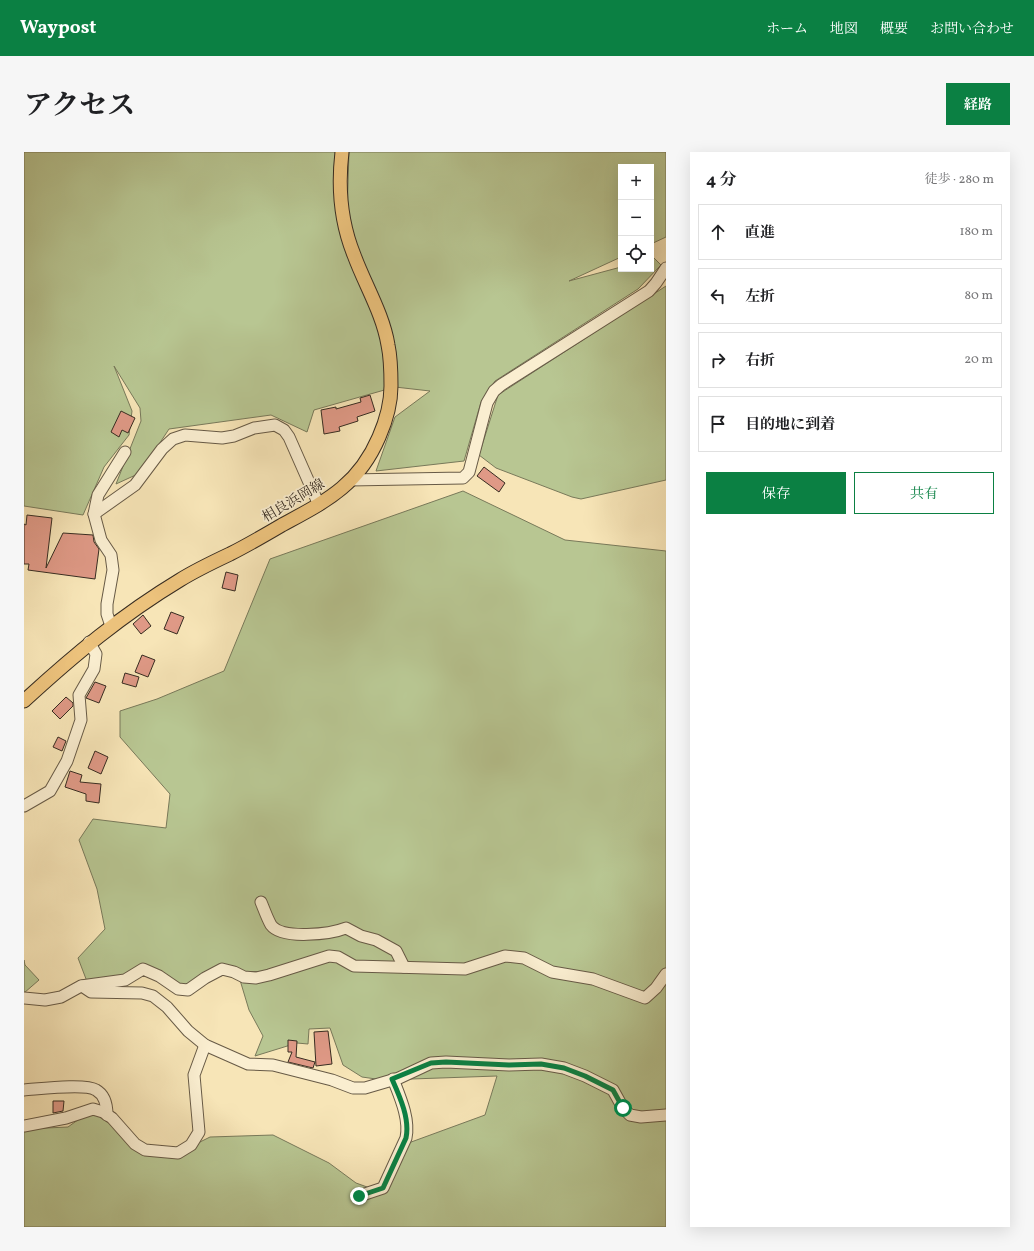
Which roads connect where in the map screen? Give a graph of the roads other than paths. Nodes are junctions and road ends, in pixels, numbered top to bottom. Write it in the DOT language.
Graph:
graph roads {
  1 [pos="342,152"];
  2 [pos="666,268"];
  3 [pos="125,452"];
  4 [pos="350,480"];
  5 [pos="319,505"];
  6 [pos="94,514"];
  7 [pos="111,626"];
  8 [pos="89,642"];
  9 [pos="24,701"];
  10 [pos="24,806"];
  11 [pos="261,902"];
  12 [pos="404,967"];
  13 [pos="666,974"];
  14 [pos="81,986"];
  15 [pos="24,998"];
  16 [pos="205,1046"];
  17 [pos="392,1079"];
  18 [pos="24,1090"];
  19 [pos="107,1115"];
  20 [pos="666,1115"];
  21 [pos="24,1126"];
  22 [pos="359,1196"];
  1 -- 4 [label="main road, 相良浜岡線"];
  2 -- 4 [label="street"];
  3 -- 6 [label="street"];
  4 -- 5 [label="main road, 相良浜岡線"];
  5 -- 6 [label="street"];
  5 -- 7 [label="main road, 相良浜岡線"];
  6 -- 7 [label="street"];
  7 -- 8 [label="main road, 相良浜岡線"];
  8 -- 9 [label="main road, 相良浜岡線"];
  8 -- 10 [label="street"];
  11 -- 12 [label="street"];
  12 -- 13 [label="street"];
  12 -- 14 [label="street"];
  14 -- 15 [label="street"];
  14 -- 16 [label="street"];
  16 -- 17 [label="street"];
  16 -- 19 [label="street"];
  17 -- 20 [label="street"];
  17 -- 22 [label="street"];
  18 -- 19 [label="street"];
  19 -- 21 [label="street"];
}
